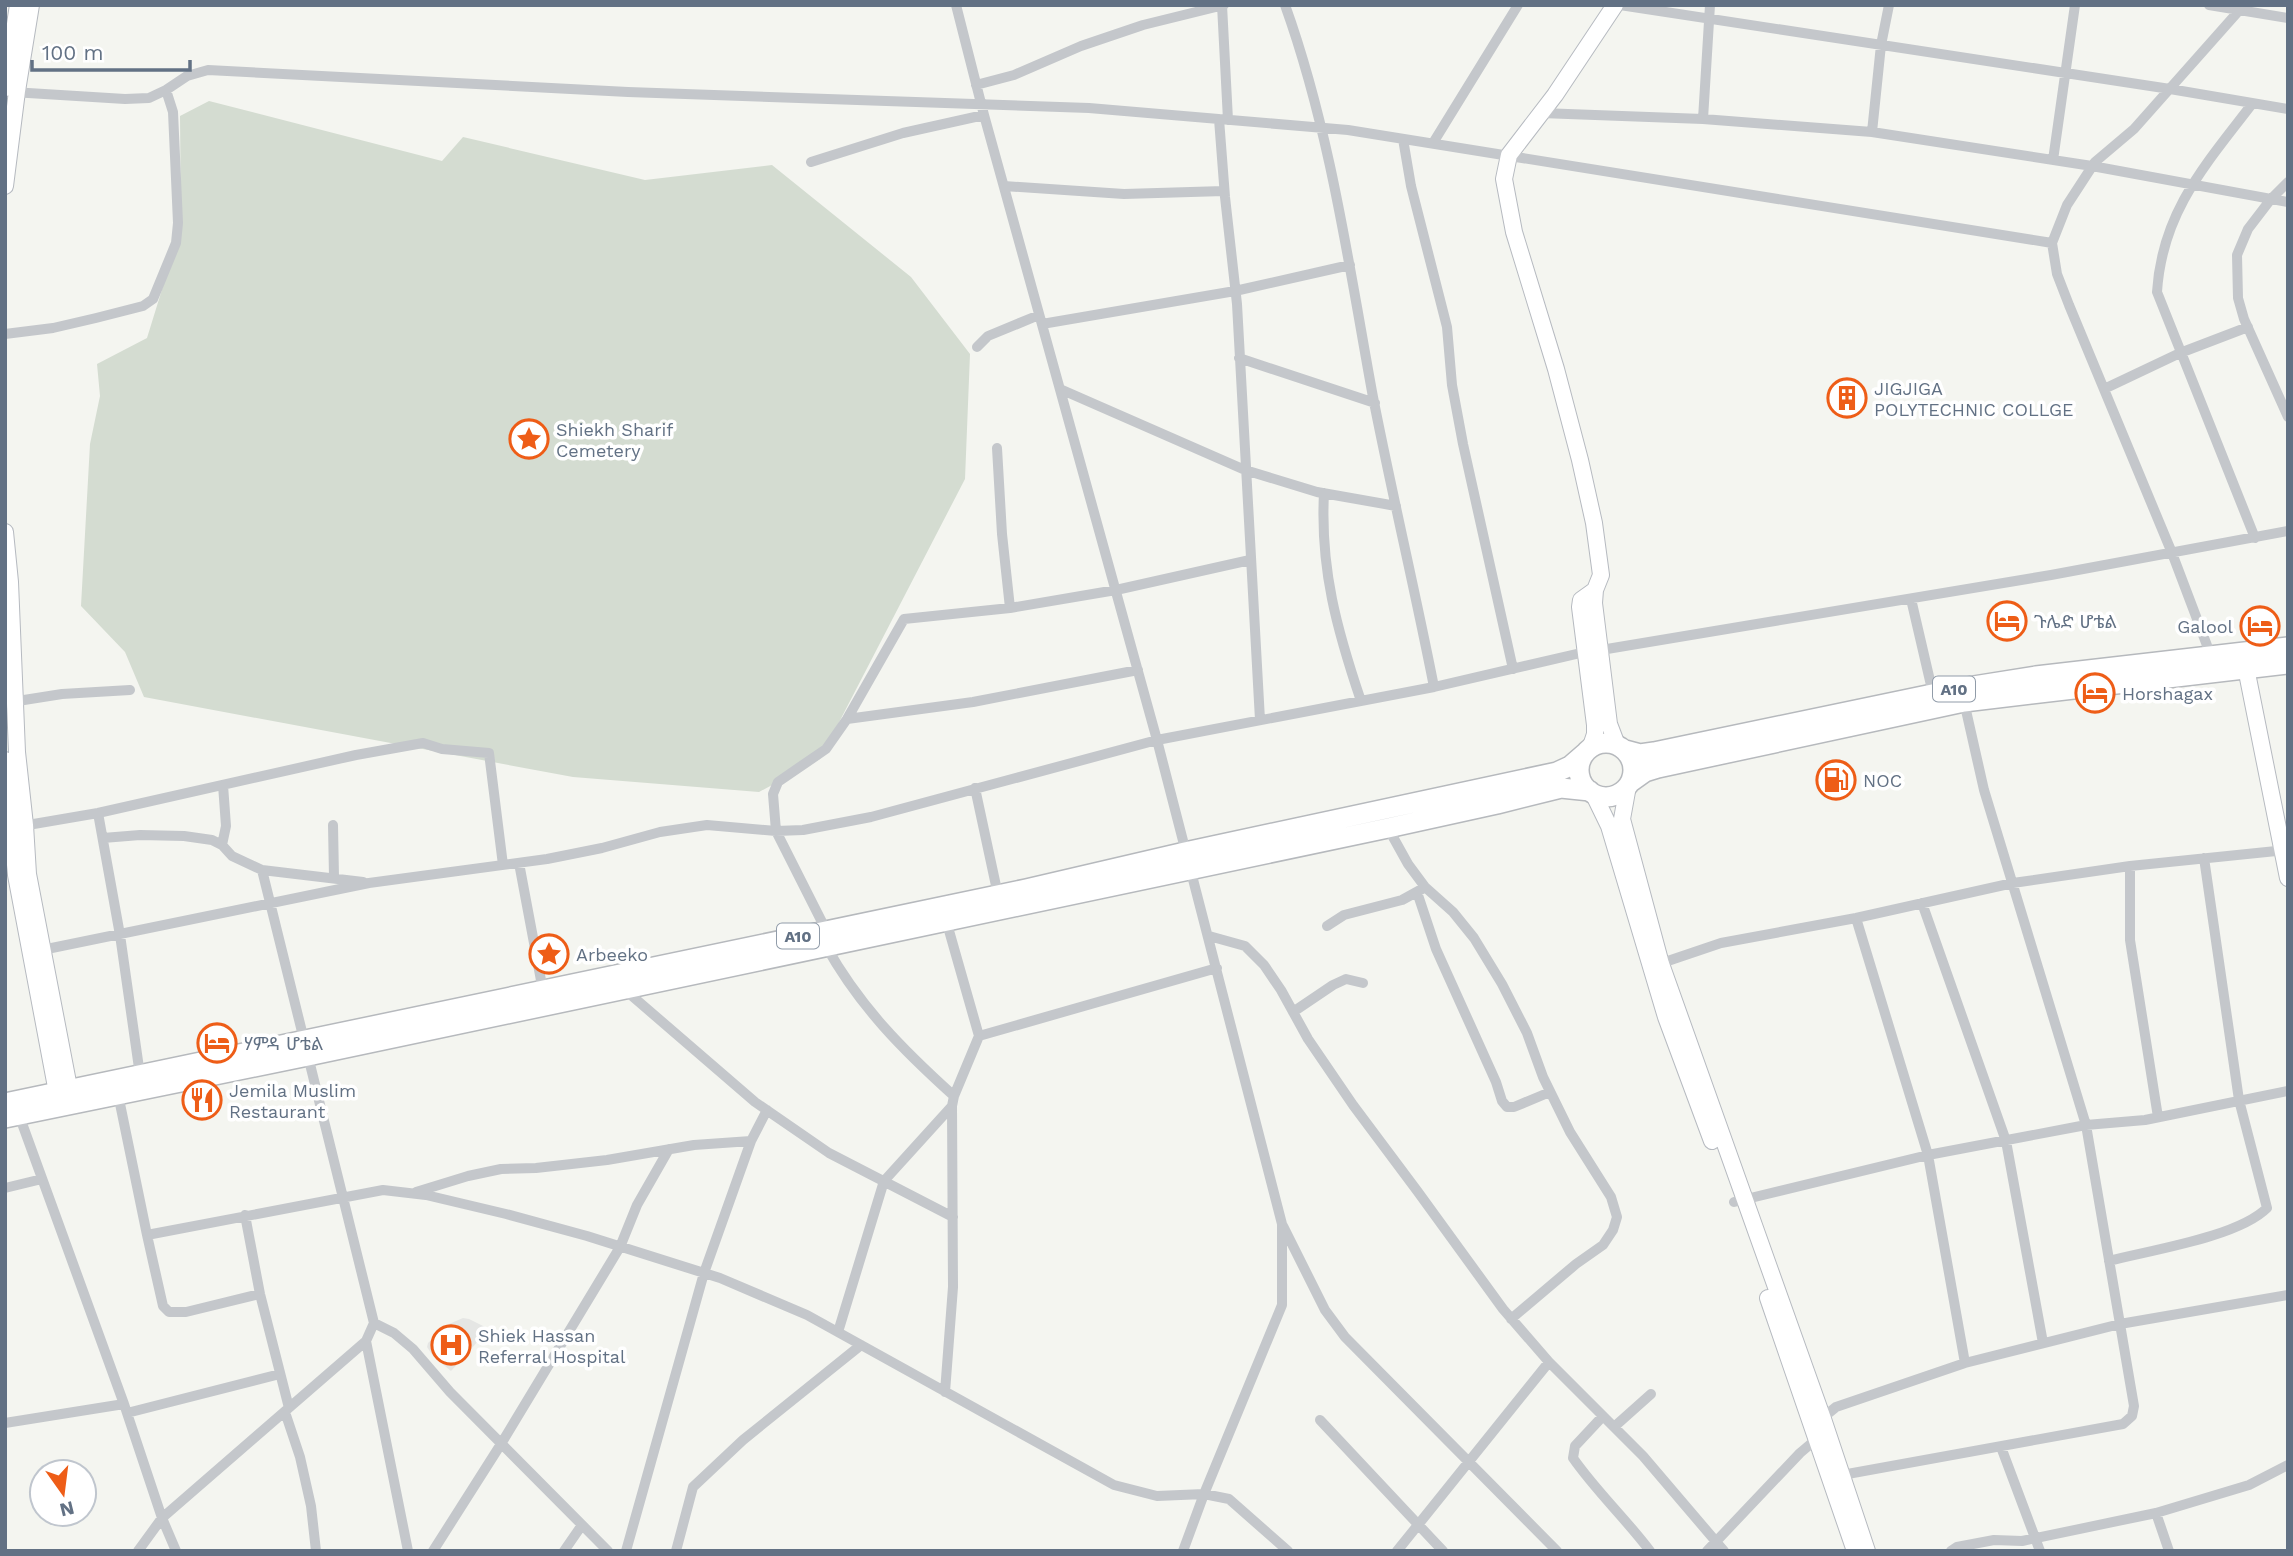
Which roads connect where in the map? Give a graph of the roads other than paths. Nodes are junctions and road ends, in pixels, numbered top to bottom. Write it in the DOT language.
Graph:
graph roads {
  1 [pos="18,5"];
  2 [pos="31,5"];
  3 [pos="956,5"];
  4 [pos="1223,5"];
  5 [pos="1284,5"];
  6 [pos="1518,5"];
  7 [pos="1618,5"];
  8 [pos="1710,5"];
  9 [pos="1889,5"];
  10 [pos="2075,5"];
  11 [pos="2209,5"];
  12 [pos="2242,8"];
  13 [pos="2288,18"];
  14 [pos="1709,19"];
  15 [pos="14,43"];
  16 [pos="1881,45"];
  17 [pos="2065,73"];
  18 [pos="976,85"];
  19 [pos="2170,89"];
  20 [pos="9,90"];
  21 [pos="166,90"];
  22 [pos="2252,104"];
  23 [pos="982,109"];
  24 [pos="2288,109"];
  25 [pos="1541,113"];
  26 [pos="1703,119"];
  27 [pos="1224,120"];
  28 [pos="1320,128"];
  29 [pos="1872,132"];
  30 [pos="1403,139"];
  31 [pos="1433,144"];
  32 [pos="1510,155"];
  33 [pos="2053,160"];
  34 [pos="811,162"];
  35 [pos="2092,166"];
  36 [pos="2288,182"];
  37 [pos="2191,184"];
  38 [pos="5,186"];
  39 [pos="1004,186"];
  40 [pos="1224,191"];
  41 [pos="2271,199"];
  42 [pos="2288,202"];
  43 [pos="2052,243"];
  44 [pos="1350,265"];
  45 [pos="1235,291"];
  46 [pos="1041,320"];
  47 [pos="2248,327"];
  48 [pos="5,334"];
  49 [pos="976,347"];
  50 [pos="2180,353"];
  51 [pos="1239,358"];
  52 [pos="2104,389"];
  53 [pos="1060,390"];
  54 [pos="1375,403"];
  55 [pos="2288,417"];
  56 [pos="997,448"];
  57 [pos="1245,470"];
  58 [pos="1324,493"];
  59 [pos="1396,506"];
  60 [pos="2288,531"];
  61 [pos="5,532"];
  62 [pos="2255,538"];
  63 [pos="2172,553"];
  64 [pos="1250,560"];
  65 [pos="1116,590"];
  66 [pos="1911,599"];
  67 [pos="1010,608"];
  68 [pos="2288,647"];
  69 [pos="1593,651"];
  70 [pos="2211,656"];
  71 [pos="2288,664"];
  72 [pos="2246,668"];
  73 [pos="1513,669"];
  74 [pos="1138,670"];
  75 [pos="1434,687"];
  76 [pos="130,690"];
  77 [pos="1962,695"];
  78 [pos="1361,701"];
  79 [pos="1935,701"];
  80 [pos="10,703"];
  81 [pos="847,719"];
  82 [pos="1260,720"];
  83 [pos="1157,740"];
  84 [pos="1621,747"];
  85 [pos="1587,751"];
  86 [pos="5,760"];
  87 [pos="1629,784"];
  88 [pos="223,785"];
  89 [pos="975,789"];
  90 [pos="1591,792"];
  91 [pos="98,813"];
  92 [pos="332,825"];
  93 [pos="14,827"];
  94 [pos="1388,828"];
  95 [pos="776,831"];
  96 [pos="103,838"];
  97 [pos="222,845"];
  98 [pos="2285,850"];
  99 [pos="2204,858"];
  100 [pos="1188,860"];
  101 [pos="519,863"];
  102 [pos="503,865"];
  103 [pos="2130,866"];
  104 [pos="262,870"];
  105 [pos="334,877"];
  106 [pos="2288,878"];
  107 [pos="369,883"];
  108 [pos="2013,883"];
  109 [pos="1421,890"];
  110 [pos="998,895"];
  111 [pos="269,902"];
  112 [pos="1922,903"];
  113 [pos="1856,918"];
  114 [pos="946,920"];
  115 [pos="1327,926"];
  116 [pos="120,935"];
  117 [pos="1209,936"];
  118 [pos="826,938"];
  119 [pos="42,950"];
  120 [pos="1655,965"];
  121 [pos="1217,968"];
  122 [pos="618,982"];
  123 [pos="1363,983"];
  124 [pos="543,991"];
  125 [pos="1293,1012"];
  126 [pos="979,1036"];
  127 [pos="305,1049"];
  128 [pos="140,1075"];
  129 [pos="2288,1091"];
  130 [pos="1550,1092"];
  131 [pos="118,1094"];
  132 [pos="64,1098"];
  133 [pos="2239,1100"];
  134 [pos="953,1101"];
  135 [pos="767,1110"];
  136 [pos="10,1112"];
  137 [pos="2158,1117"];
  138 [pos="2086,1125"];
  139 [pos="751,1141"];
  140 [pos="2006,1141"];
  141 [pos="669,1149"];
  142 [pos="1928,1154"];
  143 [pos="42,1179"];
  144 [pos="884,1181"];
  145 [pos="5,1188"];
  146 [pos="412,1193"];
  147 [pos="342,1197"];
  148 [pos="1739,1200"];
  149 [pos="246,1215"];
  150 [pos="953,1217"];
  151 [pos="1282,1224"];
  152 [pos="147,1235"];
  153 [pos="620,1247"];
  154 [pos="2109,1261"];
  155 [pos="704,1273"];
  156 [pos="260,1294"];
  157 [pos="2288,1295"];
  158 [pos="1511,1319"];
  159 [pos="373,1323"];
  160 [pos="2120,1324"];
  161 [pos="838,1332"];
  162 [pos="366,1341"];
  163 [pos="2043,1343"];
  164 [pos="860,1345"];
  165 [pos="1549,1362"];
  166 [pos="1965,1363"];
  167 [pos="281,1374"];
  168 [pos="945,1392"];
  169 [pos="1651,1394"];
  170 [pos="126,1408"];
  171 [pos="287,1410"];
  172 [pos="1603,1416"];
  173 [pos="1320,1420"];
  174 [pos="5,1423"];
  175 [pos="1614,1427"];
  176 [pos="1820,1428"];
  177 [pos="501,1444"];
  178 [pos="2001,1447"];
  179 [pos="1468,1463"];
  180 [pos="2288,1465"];
  181 [pos="1842,1475"];
  182 [pos="1204,1494"];
  183 [pos="2157,1513"];
  184 [pos="162,1518"];
  185 [pos="582,1525"];
  186 [pos="1418,1525"];
  187 [pos="2036,1538"];
  188 [pos="1715,1540"];
  189 [pos="138,1551"];
  190 [pos="176,1551"];
  191 [pos="316,1551"];
  192 [pos="408,1551"];
  193 [pos="433,1551"];
  194 [pos="564,1551"];
  195 [pos="608,1551"];
  196 [pos="626,1551"];
  197 [pos="676,1551"];
  198 [pos="1183,1551"];
  199 [pos="1288,1551"];
  200 [pos="1397,1551"];
  201 [pos="1443,1551"];
  202 [pos="1557,1551"];
  203 [pos="1650,1551"];
  204 [pos="1707,1551"];
  205 [pos="1724,1551"];
  206 [pos="1855,1551"];
  207 [pos="1867,1551"];
  208 [pos="1951,1551"];
  209 [pos="2040,1551"];
  210 [pos="2169,1551"];
  1 -- 15 [label="main road"];
  2 -- 15 [label="main road"];
  3 -- 18 [label="street"];
  4 -- 18 [label="street"];
  4 -- 27 [label="street"];
  5 -- 28 [label="street"];
  6 -- 31 [label="street"];
  7 -- 14 [label="street"];
  7 -- 25 [label="main road"];
  8 -- 14 [label="street"];
  9 -- 16 [label="street"];
  10 -- 17 [label="street"];
  11 -- 12 [label="street"];
  12 -- 13 [label="street"];
  12 -- 19 [label="street"];
  14 -- 16 [label="street"];
  14 -- 26 [label="street"];
  15 -- 20 [label="main road"];
  16 -- 17 [label="street"];
  16 -- 29 [label="street"];
  17 -- 19 [label="street"];
  17 -- 33 [label="street"];
  18 -- 23 [label="street"];
  19 -- 22 [label="street"];
  19 -- 35 [label="street"];
  20 -- 21 [label="street"];
  20 -- 38 [label="main road"];
  21 -- 23 [label="street"];
  21 -- 48 [label="street"];
  22 -- 24 [label="street"];
  22 -- 37 [label="street"];
  23 -- 27 [label="street"];
  23 -- 34 [label="street"];
  23 -- 39 [label="street"];
  25 -- 26 [label="street"];
  25 -- 32 [label="main road"];
  26 -- 29 [label="street"];
  27 -- 28 [label="street"];
  27 -- 40 [label="street"];
  28 -- 30 [label="street"];
  28 -- 44 [label="street"];
  29 -- 33 [label="street"];
  30 -- 31 [label="street"];
  30 -- 73 [label="street"];
  31 -- 32 [label="street"];
  32 -- 43 [label="street"];
  32 -- 69 [label="main road"];
  33 -- 35 [label="street"];
  35 -- 37 [label="street"];
  35 -- 43 [label="street"];
  36 -- 41 [label="street"];
  37 -- 41 [label="street"];
  37 -- 50 [label="street"];
  39 -- 40 [label="street"];
  39 -- 46 [label="street"];
  40 -- 45 [label="street"];
  41 -- 42 [label="street"];
  41 -- 47 [label="street"];
  43 -- 52 [label="street"];
  44 -- 45 [label="street"];
  44 -- 54 [label="street"];
  45 -- 46 [label="street"];
  45 -- 51 [label="street"];
  46 -- 49 [label="street"];
  46 -- 53 [label="street"];
  47 -- 50 [label="street"];
  47 -- 55 [label="street"];
  50 -- 52 [label="street"];
  50 -- 62 [label="street"];
  51 -- 54 [label="street"];
  51 -- 57 [label="street"];
  52 -- 63 [label="street"];
  53 -- 57 [label="street"];
  53 -- 65 [label="street"];
  54 -- 59 [label="street"];
  56 -- 67 [label="street"];
  57 -- 58 [label="street"];
  57 -- 64 [label="street"];
  58 -- 59 [label="street"];
  58 -- 78 [label="street"];
  59 -- 75 [label="street"];
  60 -- 62 [label="street"];
  61 -- 80 [label="main road"];
  62 -- 63 [label="street"];
  63 -- 66 [label="street"];
  63 -- 70 [label="street"];
  64 -- 65 [label="street"];
  64 -- 82 [label="street"];
  65 -- 67 [label="street"];
  65 -- 74 [label="street"];
  66 -- 69 [label="street"];
  66 -- 79 [label="street"];
  67 -- 81 [label="street"];
  68 -- 70 [label="highway, A10"];
  69 -- 73 [label="street"];
  69 -- 84 [label="main road"];
  69 -- 85 [label="main road"];
  70 -- 77 [label="highway, A10"];
  71 -- 72 [label="highway, A10"];
  72 -- 77 [label="highway, A10"];
  72 -- 98 [label="main road"];
  73 -- 75 [label="street"];
  74 -- 81 [label="street"];
  74 -- 83 [label="street"];
  75 -- 78 [label="street"];
  76 -- 80 [label="street"];
  77 -- 79 [label="highway, A10"];
  77 -- 108 [label="street"];
  78 -- 82 [label="street"];
  79 -- 84 [label="highway, A10"];
  79 -- 87 [label="highway, A10"];
  80 -- 93 [label="main road"];
  81 -- 95 [label="street"];
  82 -- 83 [label="street"];
  83 -- 89 [label="street"];
  83 -- 100 [label="street"];
  84 -- 85 [label="highway, A10"];
  84 -- 87 [label="highway"];
  85 -- 90 [label="highway"];
  85 -- 100 [label="highway, A10"];
  86 -- 93 [label="main road"];
  87 -- 90 [label="highway, A10"];
  87 -- 120 [label="main road"];
  88 -- 91 [label="street"];
  88 -- 97 [label="street"];
  88 -- 102 [label="street"];
  89 -- 95 [label="street"];
  89 -- 110 [label="street"];
  90 -- 94 [label="highway, A10"];
  90 -- 120 [label="main road"];
  91 -- 93 [label="street"];
  91 -- 96 [label="street"];
  92 -- 105 [label="street"];
  93 -- 119 [label="main road"];
  93 -- 132 [label="main road"];
  94 -- 100 [label="highway, A10"];
  94 -- 109 [label="street"];
  95 -- 101 [label="street"];
  95 -- 118 [label="street"];
  96 -- 97 [label="street"];
  96 -- 116 [label="street"];
  97 -- 104 [label="street"];
  98 -- 99 [label="street"];
  98 -- 106 [label="main road"];
  99 -- 103 [label="street"];
  99 -- 133 [label="street"];
  100 -- 110 [label="highway, A10"];
  100 -- 114 [label="highway, A10"];
  100 -- 117 [label="street"];
  101 -- 102 [label="street"];
  101 -- 124 [label="street"];
  102 -- 107 [label="street"];
  103 -- 108 [label="street"];
  103 -- 137 [label="street"];
  104 -- 105 [label="street"];
  104 -- 111 [label="street"];
  105 -- 107 [label="street"];
  107 -- 111 [label="street"];
  108 -- 112 [label="street"];
  108 -- 138 [label="street"];
  109 -- 115 [label="street"];
  109 -- 130 [label="street"];
  109 -- 130 [label="street"];
  110 -- 118 [label="highway, A10"];
  111 -- 116 [label="street"];
  111 -- 127 [label="street"];
  112 -- 113 [label="street"];
  112 -- 140 [label="street"];
  113 -- 120 [label="street"];
  113 -- 142 [label="street"];
  114 -- 118 [label="highway, A10"];
  114 -- 126 [label="street"];
  116 -- 119 [label="street"];
  116 -- 128 [label="street"];
  117 -- 121 [label="street"];
  117 -- 125 [label="street"];
  118 -- 122 [label="highway, A10"];
  118 -- 134 [label="street"];
  119 -- 132 [label="main road"];
  120 -- 148 [label="main road"];
  121 -- 126 [label="street"];
  121 -- 151 [label="street"];
  122 -- 124 [label="highway, A10"];
  122 -- 127 [label="highway, A10"];
  122 -- 135 [label="street"];
  123 -- 125 [label="street"];
  124 -- 127 [label="highway, A10"];
  125 -- 158 [label="street"];
  126 -- 134 [label="street"];
  127 -- 128 [label="highway, A10"];
  127 -- 131 [label="highway, A10"];
  127 -- 147 [label="street"];
  128 -- 132 [label="highway, A10"];
  129 -- 133 [label="street"];
  130 -- 158 [label="street"];
  131 -- 132 [label="highway, A10"];
  131 -- 152 [label="street"];
  132 -- 136 [label="highway, A10"];
  133 -- 137 [label="street"];
  133 -- 154 [label="street"];
  134 -- 144 [label="street"];
  134 -- 150 [label="street"];
  135 -- 139 [label="street"];
  135 -- 144 [label="street"];
  136 -- 143 [label="street"];
  137 -- 138 [label="street"];
  138 -- 140 [label="street"];
  138 -- 154 [label="street"];
  139 -- 141 [label="street"];
  139 -- 155 [label="street"];
  140 -- 142 [label="street"];
  140 -- 163 [label="street"];
  141 -- 146 [label="street"];
  141 -- 153 [label="street"];
  142 -- 148 [label="street"];
  142 -- 166 [label="street"];
  143 -- 145 [label="street"];
  143 -- 170 [label="street"];
  144 -- 150 [label="street"];
  144 -- 161 [label="street"];
  146 -- 147 [label="street"];
  146 -- 153 [label="street"];
  147 -- 149 [label="street"];
  147 -- 159 [label="street"];
  148 -- 176 [label="main road"];
  149 -- 152 [label="street"];
  149 -- 156 [label="street"];
  150 -- 168 [label="street"];
  151 -- 179 [label="street"];
  151 -- 182 [label="street"];
  152 -- 156 [label="street"];
  153 -- 155 [label="street"];
  153 -- 177 [label="street"];
  154 -- 160 [label="street"];
  155 -- 161 [label="street"];
  155 -- 196 [label="street"];
  156 -- 167 [label="street"];
  157 -- 160 [label="street"];
  158 -- 165 [label="street"];
  159 -- 162 [label="street"];
  159 -- 177 [label="street"];
  160 -- 163 [label="street"];
  160 -- 178 [label="street"];
  161 -- 164 [label="street"];
  162 -- 171 [label="street"];
  162 -- 192 [label="street"];
  163 -- 166 [label="street"];
  164 -- 168 [label="street"];
  164 -- 197 [label="street"];
  165 -- 172 [label="street"];
  165 -- 179 [label="street"];
  166 -- 176 [label="street"];
  167 -- 170 [label="street"];
  167 -- 171 [label="street"];
  168 -- 182 [label="street"];
  169 -- 175 [label="street"];
  170 -- 174 [label="street"];
  170 -- 184 [label="street"];
  171 -- 184 [label="street"];
  171 -- 191 [label="street"];
  172 -- 175 [label="street"];
  172 -- 203 [label="street"];
  173 -- 186 [label="street"];
  175 -- 188 [label="street"];
  176 -- 181 [label="main road"];
  176 -- 188 [label="street"];
  176 -- 206 [label="main road"];
  177 -- 185 [label="street"];
  177 -- 193 [label="street"];
  178 -- 181 [label="street"];
  178 -- 187 [label="street"];
  179 -- 186 [label="street"];
  179 -- 202 [label="street"];
  180 -- 183 [label="street"];
  181 -- 207 [label="main road"];
  182 -- 198 [label="street"];
  182 -- 199 [label="street"];
  183 -- 187 [label="street"];
  183 -- 210 [label="street"];
  184 -- 189 [label="street"];
  184 -- 190 [label="street"];
  185 -- 194 [label="street"];
  185 -- 195 [label="street"];
  186 -- 200 [label="street"];
  186 -- 201 [label="street"];
  187 -- 208 [label="street"];
  187 -- 209 [label="street"];
  188 -- 204 [label="street"];
  188 -- 205 [label="street"];
}
